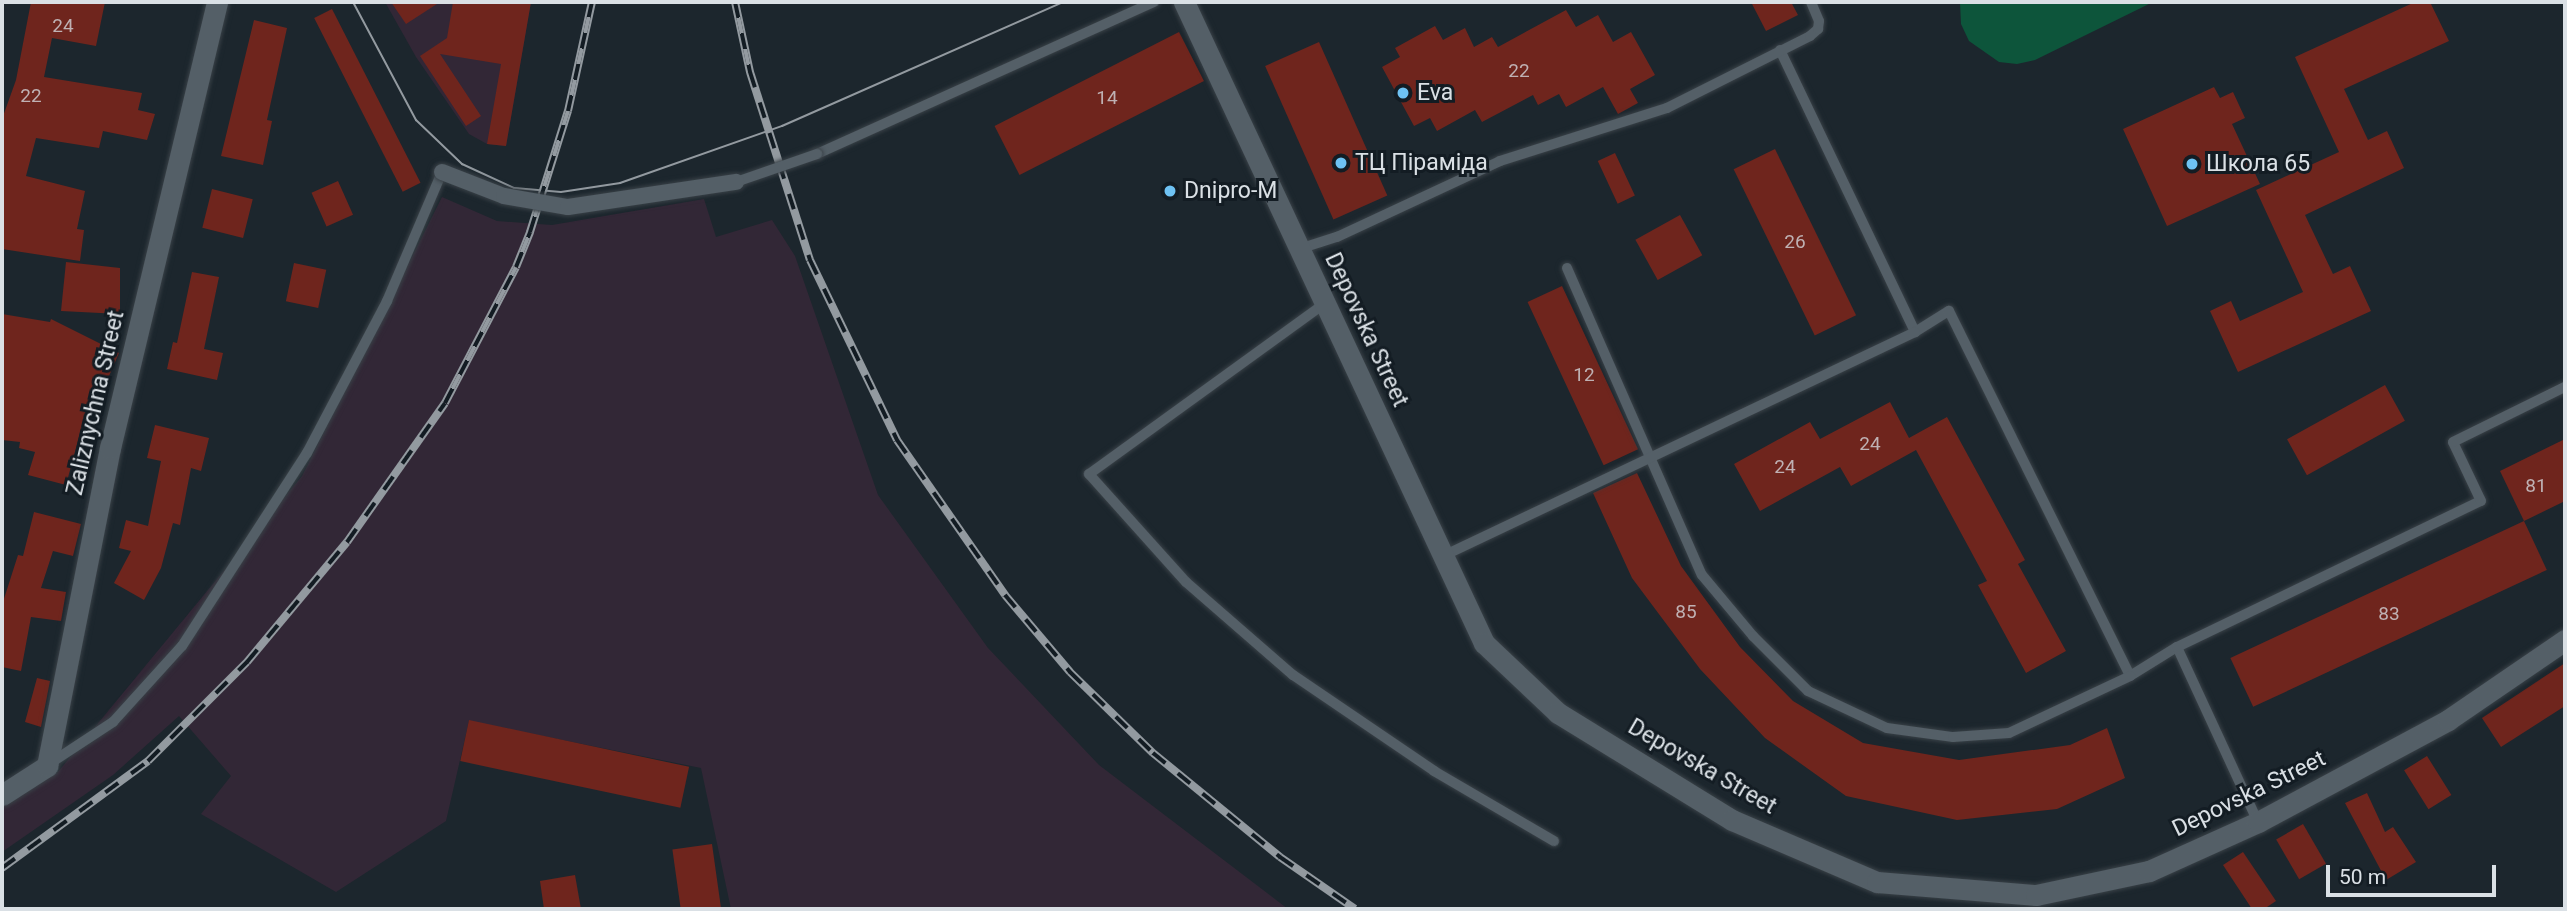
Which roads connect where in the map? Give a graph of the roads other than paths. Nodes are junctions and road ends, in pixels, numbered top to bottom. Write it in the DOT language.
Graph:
graph roads {
  1 [pos="217,2"];
  2 [pos="1154,2"];
  3 [pos="1184,2"];
  4 [pos="1811,2"];
  5 [pos="1780,50"];
  6 [pos="442,172"];
  7 [pos="736,182"];
  8 [pos="1299,249"];
  9 [pos="1567,268"];
  10 [pos="1324,304"];
  11 [pos="1915,332"];
  12 [pos="2565,387"];
  13 [pos="1651,457"];
  14 [pos="1443,556"];
  15 [pos="2565,640"];
  16 [pos="2177,647"];
  17 [pos="2130,676"];
  18 [pos="47,766"];
  19 [pos="2,795"];
  20 [pos="2258,822"];
  21 [pos="1554,841"];
  1 -- 18 [label="street, Zaliznychna Street"];
  2 -- 7 [label="lane, bridge"];
  3 -- 8 [label="street, Depovska Street"];
  4 -- 5 [label="lane"];
  5 -- 8 [label="lane"];
  5 -- 11 [label="lane"];
  6 -- 7 [label="street, bridge"];
  6 -- 18 [label="lane"];
  8 -- 10 [label="street, Depovska Street"];
  9 -- 13 [label="lane"];
  10 -- 14 [label="street, Depovska Street"];
  10 -- 21 [label="lane"];
  11 -- 13 [label="lane"];
  11 -- 17 [label="lane"];
  12 -- 16 [label="lane"];
  13 -- 14 [label="lane"];
  13 -- 17 [label="lane"];
  14 -- 20 [label="street, Depovska Street"];
  15 -- 20 [label="street, Depovska Street"];
  16 -- 17 [label="lane"];
  16 -- 20 [label="lane"];
  18 -- 19 [label="street"];
}
